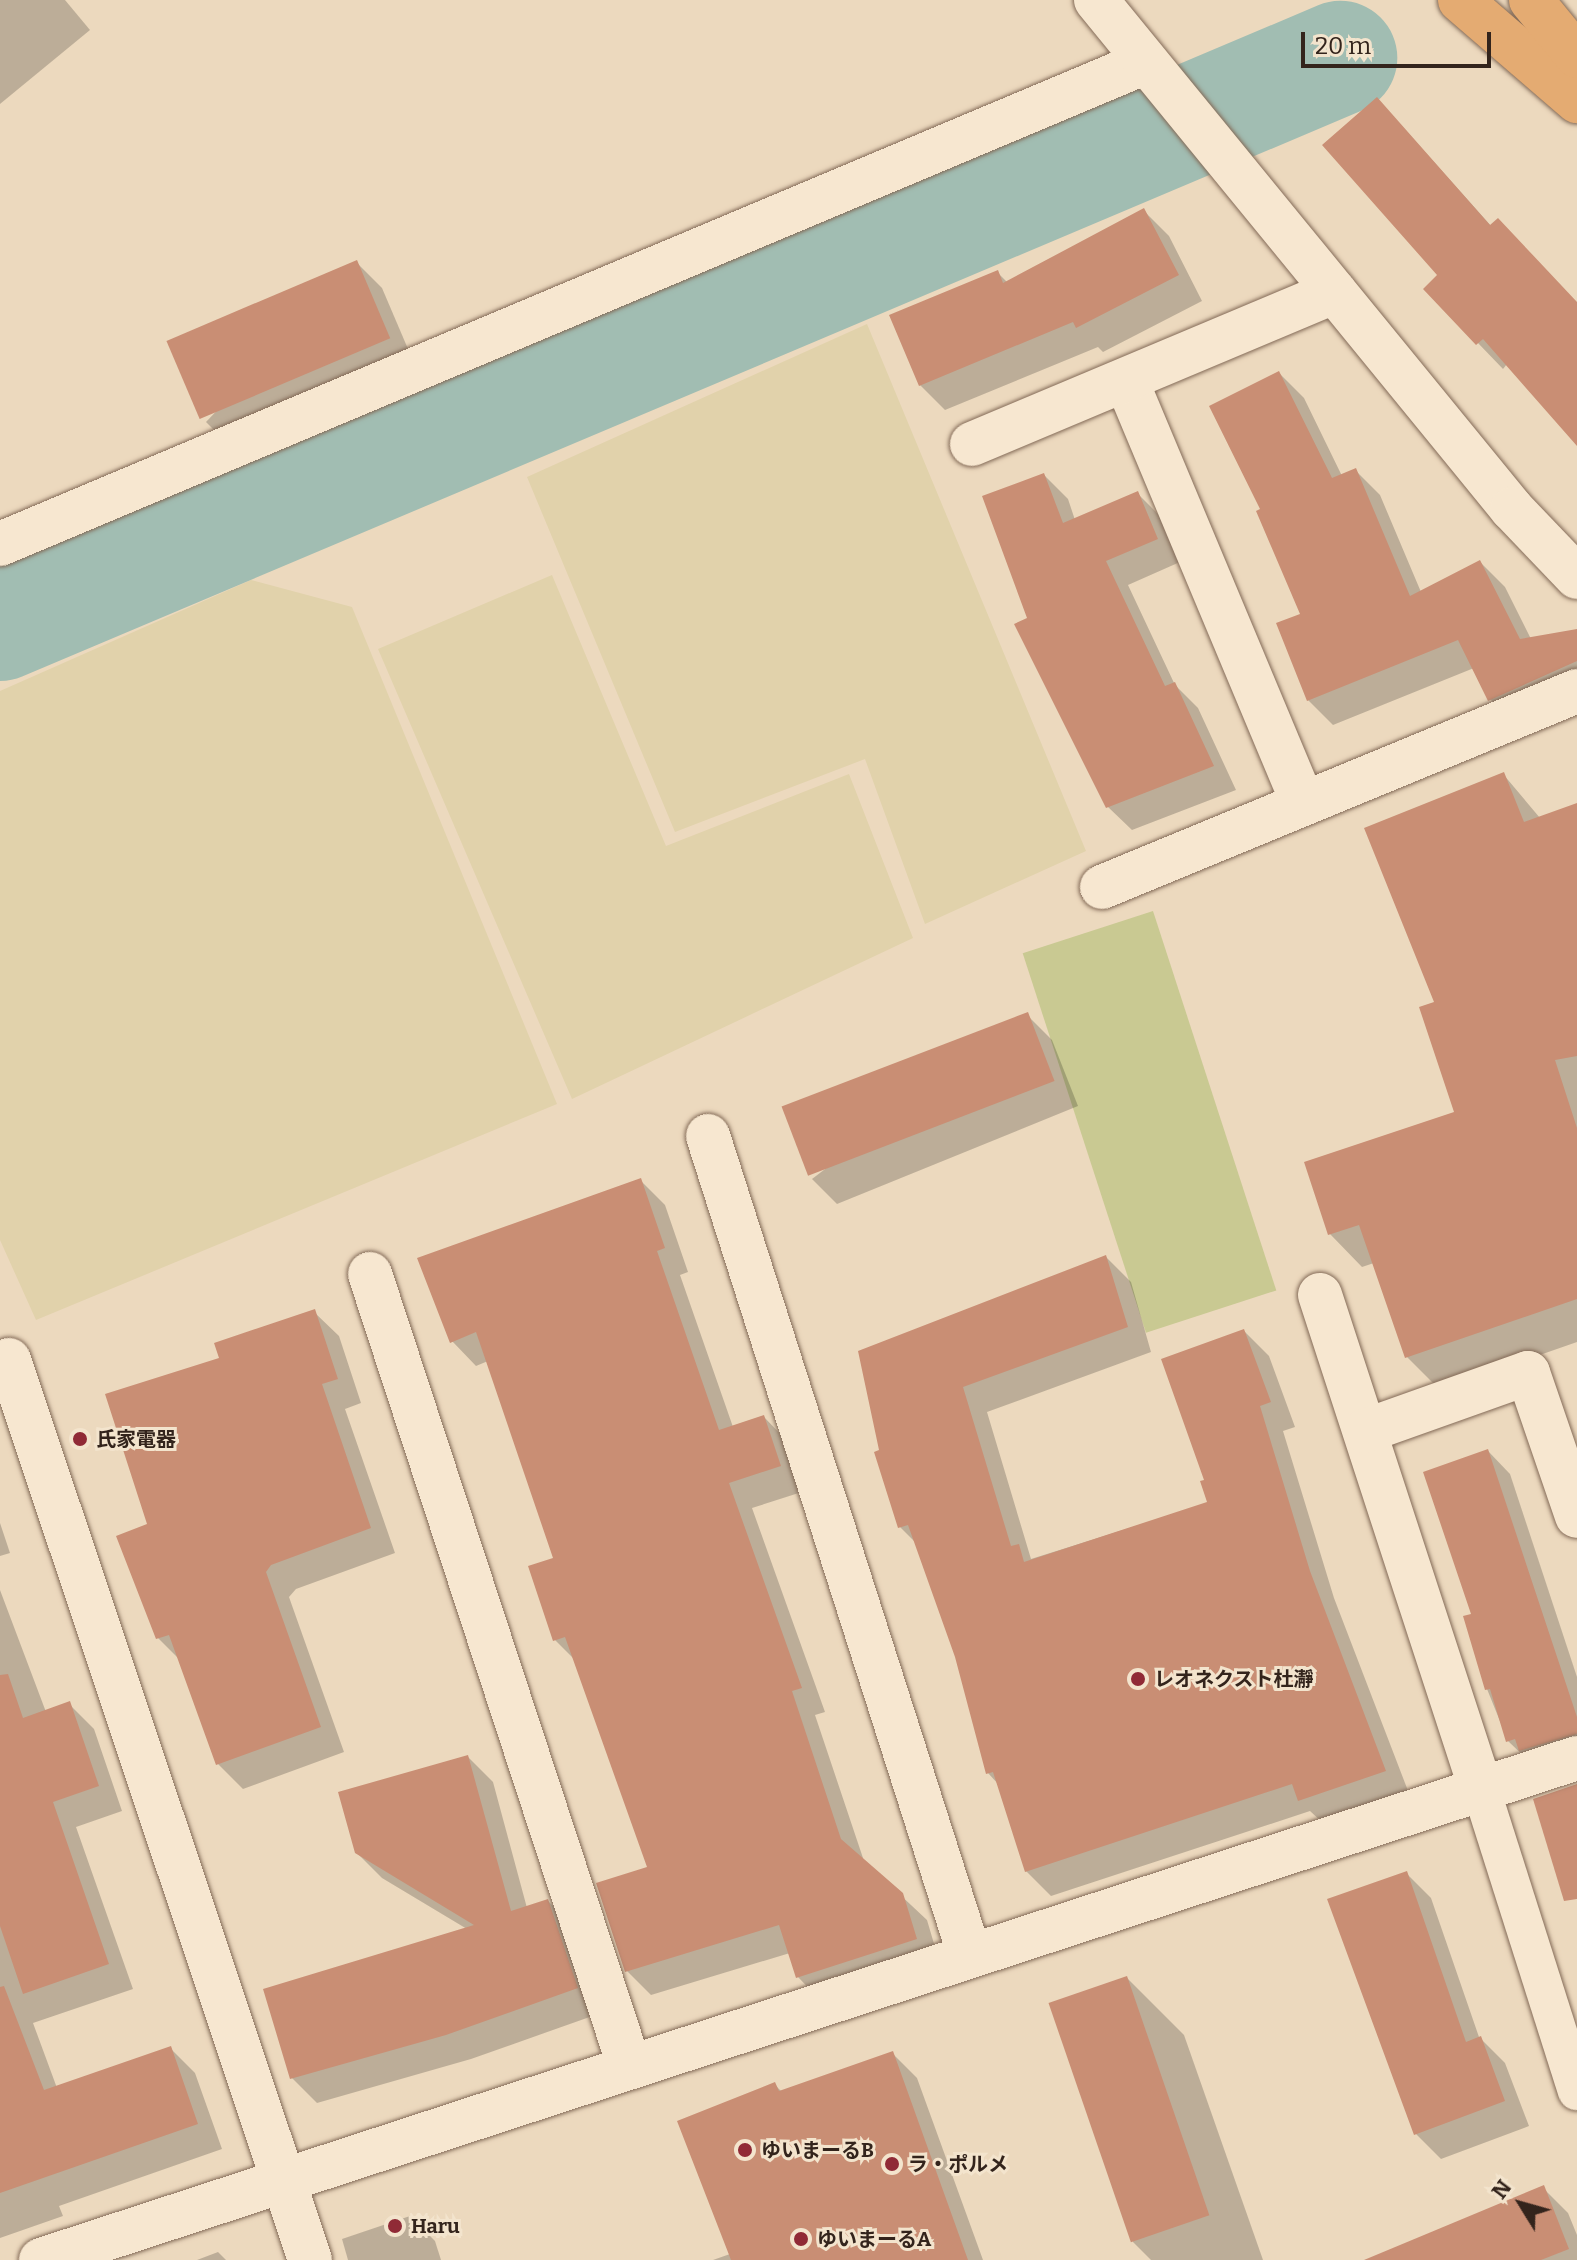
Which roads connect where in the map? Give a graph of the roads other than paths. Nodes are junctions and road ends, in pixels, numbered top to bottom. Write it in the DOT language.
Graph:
graph roads {
  1 [pos="1096,0"];
  2 [pos="1460,0"];
  3 [pos="1531,0"];
  4 [pos="1577,56"];
  5 [pos="1146,62"];
  6 [pos="1577,101"];
  7 [pos="1334,292"];
  8 [pos="1126,380"];
  9 [pos="972,444"];
  10 [pos="0,544"];
  11 [pos="1577,577"];
  12 [pos="1577,691"];
  13 [pos="1303,803"];
  14 [pos="1102,887"];
  15 [pos="708,1136"];
  16 [pos="370,1274"];
  17 [pos="1320,1295"];
  18 [pos="9,1360"];
  19 [pos="1365,1431"];
  20 [pos="1577,1516"];
  21 [pos="1577,1758"];
  22 [pos="1481,1789"];
  23 [pos="970,1956"];
  24 [pos="630,2068"];
  25 [pos="1577,2091"];
  26 [pos="285,2180"];
  27 [pos="41,2260"];
  28 [pos="310,2260"];
  1 -- 5 [label="street"];
  2 -- 6 [label="highway"];
  3 -- 4 [label="highway"];
  5 -- 7 [label="street"];
  5 -- 10 [label="street"];
  7 -- 8 [label="street"];
  7 -- 11 [label="street"];
  8 -- 9 [label="street"];
  8 -- 13 [label="street"];
  12 -- 13 [label="street"];
  13 -- 14 [label="street"];
  15 -- 23 [label="street"];
  16 -- 24 [label="street"];
  17 -- 19 [label="street"];
  18 -- 26 [label="street"];
  19 -- 20 [label="street"];
  19 -- 22 [label="street"];
  21 -- 22 [label="street"];
  22 -- 23 [label="street"];
  22 -- 25 [label="lane"];
  23 -- 24 [label="street"];
  24 -- 26 [label="street"];
  26 -- 27 [label="street"];
  26 -- 28 [label="street"];
}
